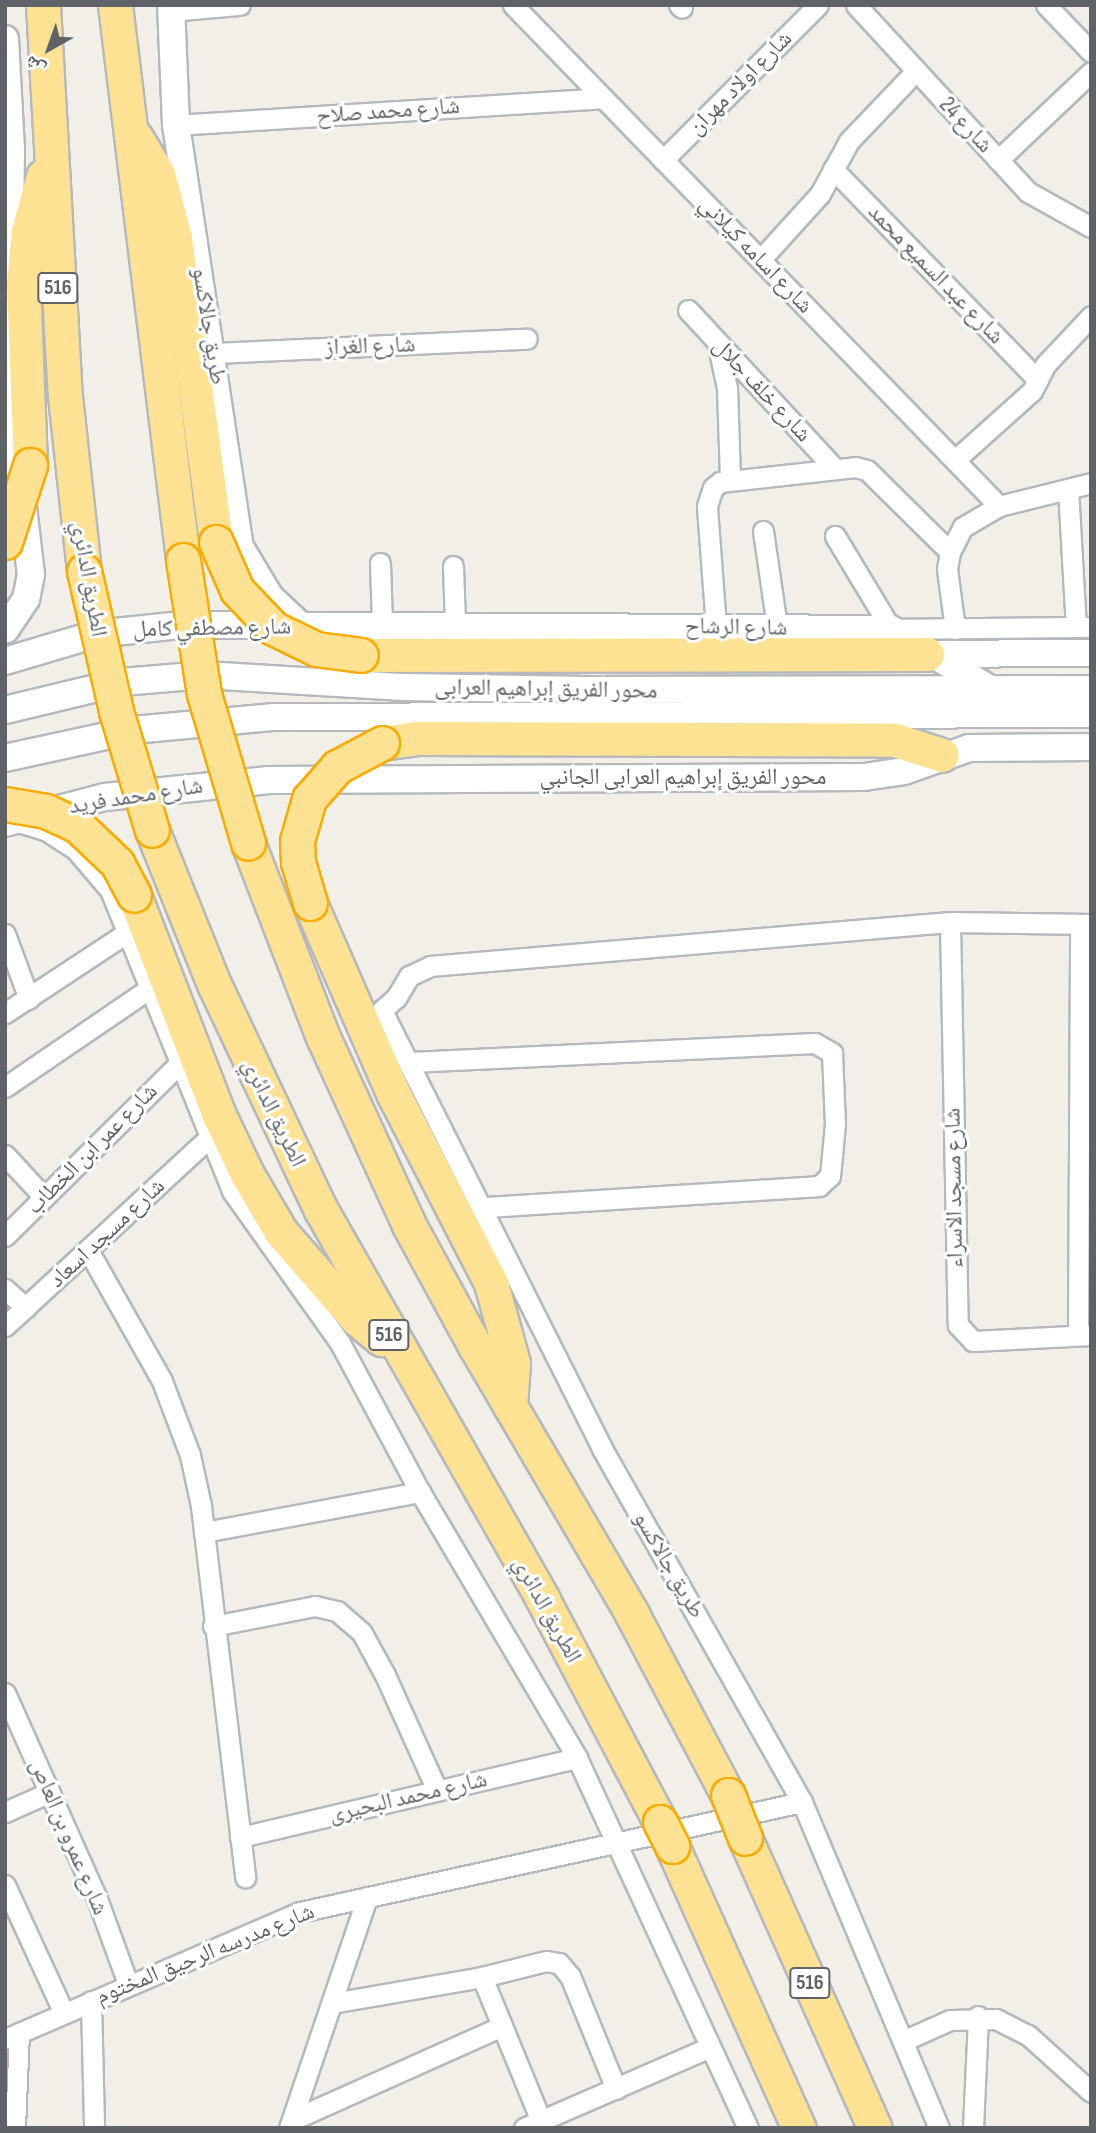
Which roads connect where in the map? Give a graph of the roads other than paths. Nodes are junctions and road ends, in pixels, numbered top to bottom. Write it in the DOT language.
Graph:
graph roads {
  1 [pos="43,5"];
  2 [pos="115,5"];
  3 [pos="240,5"];
  4 [pos="818,5"];
  5 [pos="856,5"];
  6 [pos="1046,5"];
  7 [pos="171,8"];
  8 [pos="523,9"];
  9 [pos="5,39"];
  10 [pos="1091,52"];
  11 [pos="916,71"];
  12 [pos="1091,72"];
  13 [pos="8,83"];
  14 [pos="601,97"];
  15 [pos="176,125"];
  16 [pos="129,126"];
  17 [pos="8,150"];
  18 [pos="50,157"];
  19 [pos="663,160"];
  20 [pos="998,160"];
  21 [pos="833,169"];
  22 [pos="1091,227"];
  23 [pos="761,259"];
  24 [pos="688,310"];
  25 [pos="1091,316"];
  26 [pos="527,339"];
  27 [pos="6,342"];
  28 [pos="717,342"];
  29 [pos="214,353"];
  30 [pos="1038,380"];
  31 [pos="955,460"];
  32 [pos="835,469"];
  33 [pos="730,480"];
  34 [pos="1091,483"];
  35 [pos="1068,489"];
  36 [pos="999,506"];
  37 [pos="763,531"];
  38 [pos="835,536"];
  39 [pos="5,541"];
  40 [pos="950,552"];
  41 [pos="380,563"];
  42 [pos="453,566"];
  43 [pos="382,624"];
  44 [pos="455,624"];
  45 [pos="301,626"];
  46 [pos="716,627"];
  47 [pos="777,627"];
  48 [pos="1084,627"];
  49 [pos="891,629"];
  50 [pos="954,629"];
  51 [pos="5,630"];
  52 [pos="1091,653"];
  53 [pos="927,654"];
  54 [pos="5,661"];
  55 [pos="1091,689"];
  56 [pos="992,690"];
  57 [pos="5,710"];
  58 [pos="1091,714"];
  59 [pos="1091,747"];
  60 [pos="942,755"];
  61 [pos="5,758"];
  62 [pos="270,780"];
  63 [pos="8,816"];
  64 [pos="950,922"];
  65 [pos="1086,924"];
  66 [pos="128,932"];
  67 [pos="5,934"];
  68 [pos="150,988"];
  69 [pos="29,999"];
  70 [pos="5,1013"];
  71 [pos="410,1062"];
  72 [pos="179,1063"];
  73 [pos="5,1087"];
  74 [pos="208,1139"];
  75 [pos="5,1155"];
  76 [pos="43,1196"];
  77 [pos="484,1207"];
  78 [pos="5,1236"];
  79 [pos="88,1250"];
  80 [pos="5,1289"];
  81 [pos="26,1308"];
  82 [pos="5,1326"];
  83 [pos="1084,1335"];
  84 [pos="401,1356"];
  85 [pos="510,1406"];
  86 [pos="419,1492"];
  87 [pos="204,1532"];
  88 [pos="214,1626"];
  89 [pos="5,1693"];
  90 [pos="577,1758"];
  91 [pos="437,1790"];
  92 [pos="50,1792"];
  93 [pos="802,1802"];
  94 [pos="5,1812"];
  95 [pos="240,1837"];
  96 [pos="615,1844"];
  97 [pos="245,1877"];
  98 [pos="5,1885"];
  99 [pos="367,1897"];
  100 [pos="482,1977"];
  101 [pos="128,1984"];
  102 [pos="91,2001"];
  103 [pos="332,2003"];
  104 [pos="64,2013"];
  105 [pos="978,2016"];
  106 [pos="502,2026"];
  107 [pos="12,2036"];
  108 [pos="902,2041"];
  109 [pos="710,2047"];
  110 [pos="616,2089"];
  111 [pos="1091,2092"];
  112 [pos="290,2124"];
  113 [pos="533,2124"];
  114 [pos="15,2128"];
  115 [pos="94,2128"];
  116 [pos="748,2128"];
  117 [pos="799,2128"];
  118 [pos="875,2128"];
  119 [pos="939,2128"];
  120 [pos="973,2128"];
  1 -- 18 [label="highway, الطريق الدائري / 516"];
  2 -- 16 [label="highway, 516"];
  3 -- 7 [label="street"];
  4 -- 19 [label="street, شارع اولاد مهران"];
  5 -- 11 [label="street, شارع 24"];
  6 -- 10 [label="street"];
  7 -- 15 [label="street, طريق جالاكسو"];
  8 -- 14 [label="street, شارع اسامه كيلاني"];
  9 -- 13 [label="street"];
  11 -- 20 [label="street, شارع 24"];
  11 -- 21 [label="street"];
  12 -- 20 [label="street"];
  13 -- 17 [label="street"];
  14 -- 15 [label="street, شارع محمد صلاح"];
  14 -- 19 [label="street, شارع اسامه كيلاني"];
  15 -- 29 [label="street, طريق جالاكسو"];
  16 -- 53 [label="highway, bridge"];
  16 -- 85 [label="highway, 516, bridge"];
  17 -- 27 [label="street"];
  18 -- 39 [label="highway, bridge"];
  18 -- 84 [label="highway, الطريق الدائري / 516, bridge"];
  19 -- 23 [label="street, شارع اسامه كيلاني"];
  20 -- 22 [label="street, شارع 24"];
  21 -- 23 [label="street"];
  21 -- 30 [label="street, شارع عبد السميع محمد"];
  23 -- 31 [label="street, شارع اسامه كيلاني"];
  24 -- 28 [label="street, شارع خلف جلال"];
  25 -- 30 [label="street"];
  26 -- 29 [label="street, شارع الغراز"];
  27 -- 51 [label="street"];
  28 -- 32 [label="street, شارع خلف جلال"];
  28 -- 33 [label="street"];
  29 -- 45 [label="street, طريق جالاكسو"];
  30 -- 31 [label="street"];
  31 -- 36 [label="street, شارع اسامه كيلاني"];
  32 -- 33 [label="street"];
  32 -- 40 [label="street"];
  33 -- 46 [label="street"];
  34 -- 35 [label="street"];
  35 -- 36 [label="street"];
  35 -- 48 [label="street"];
  36 -- 40 [label="street"];
  37 -- 47 [label="street"];
  38 -- 49 [label="street"];
  40 -- 50 [label="street"];
  41 -- 43 [label="street"];
  42 -- 44 [label="street"];
  43 -- 44 [label="street, شارع الرشاح"];
  43 -- 45 [label="street, شارع مصطفي كامل"];
  44 -- 46 [label="street, شارع الرشاح"];
  45 -- 54 [label="street, شارع مصطفي كامل"];
  46 -- 47 [label="street, شارع الرشاح"];
  47 -- 49 [label="street, شارع الرشاح"];
  48 -- 50 [label="street, شارع الرشاح"];
  49 -- 50 [label="street, شارع الرشاح"];
  49 -- 53 [label="street"];
  52 -- 53 [label="street"];
  53 -- 56 [label="street"];
  55 -- 56 [label="street, محور الفريق إبراهيم العرابى"];
  56 -- 57 [label="street, محور الفريق إبراهيم العرابى"];
  58 -- 61 [label="street, محور الفريق إبراهيم العرابى"];
  59 -- 60 [label="street, محور الفريق إبراهيم العرابى الجانبي"];
  60 -- 62 [label="street, محور الفريق إبراهيم العرابى الجانبي"];
  60 -- 85 [label="highway, bridge"];
  62 -- 63 [label="street, شارع محمد فريد"];
  63 -- 66 [label="street"];
  63 -- 84 [label="highway, bridge"];
  64 -- 65 [label="street"];
  64 -- 71 [label="street, طريق جالاكسو"];
  64 -- 83 [label="street, شارع مسجد الاسراء"];
  65 -- 83 [label="street"];
  66 -- 68 [label="street"];
  66 -- 69 [label="street"];
  67 -- 69 [label="street"];
  68 -- 72 [label="street"];
  68 -- 73 [label="street"];
  69 -- 70 [label="street"];
  71 -- 77 [label="street, طريق جالاكسو"];
  71 -- 77 [label="street"];
  72 -- 74 [label="street"];
  72 -- 76 [label="street, شارع عمر ابن الخطاب"];
  74 -- 79 [label="street, شارع مسجد اسعاد"];
  74 -- 86 [label="street"];
  75 -- 76 [label="street"];
  76 -- 78 [label="street, شارع عمر ابن الخطاب"];
  77 -- 93 [label="street, طريق جالاكسو"];
  79 -- 81 [label="street, شارع مسجد اسعاد"];
  79 -- 87 [label="street"];
  80 -- 81 [label="street"];
  81 -- 82 [label="street, شارع مسجد اسعاد"];
  84 -- 117 [label="highway, الطريق الدائري / 516"];
  85 -- 118 [label="highway, 516, bridge"];
  86 -- 87 [label="street"];
  86 -- 90 [label="street"];
  87 -- 88 [label="street"];
  88 -- 91 [label="street"];
  88 -- 95 [label="street"];
  89 -- 92 [label="street, شارع عمرو بن العاص"];
  90 -- 91 [label="street, شارع محمد البحيرى"];
  90 -- 96 [label="street"];
  91 -- 95 [label="street, شارع محمد البحيرى"];
  92 -- 94 [label="street"];
  92 -- 101 [label="street, شارع عمرو بن العاص"];
  93 -- 96 [label="street, شارع مدرسه الرحيق المختوم"];
  93 -- 108 [label="street, طريق جالاكسو"];
  95 -- 97 [label="street"];
  96 -- 99 [label="street, شارع مدرسه الرحيق المختوم"];
  96 -- 109 [label="street"];
  98 -- 104 [label="street"];
  99 -- 101 [label="street, شارع مدرسه الرحيق المختوم"];
  99 -- 103 [label="street"];
  100 -- 103 [label="street"];
  100 -- 106 [label="street"];
  100 -- 110 [label="street"];
  101 -- 102 [label="street, شارع مدرسه الرحيق المختوم"];
  102 -- 104 [label="street, شارع مدرسه الرحيق المختوم"];
  102 -- 115 [label="street"];
  103 -- 112 [label="street"];
  104 -- 107 [label="street, شارع مدرسه الرحيق المختوم"];
  105 -- 108 [label="street"];
  105 -- 111 [label="street"];
  105 -- 120 [label="street"];
  106 -- 112 [label="street"];
  106 -- 113 [label="street"];
  107 -- 114 [label="street"];
  108 -- 119 [label="street, طريق جالاكسو"];
  109 -- 110 [label="street"];
  109 -- 116 [label="street"];
  110 -- 113 [label="street"];
}
